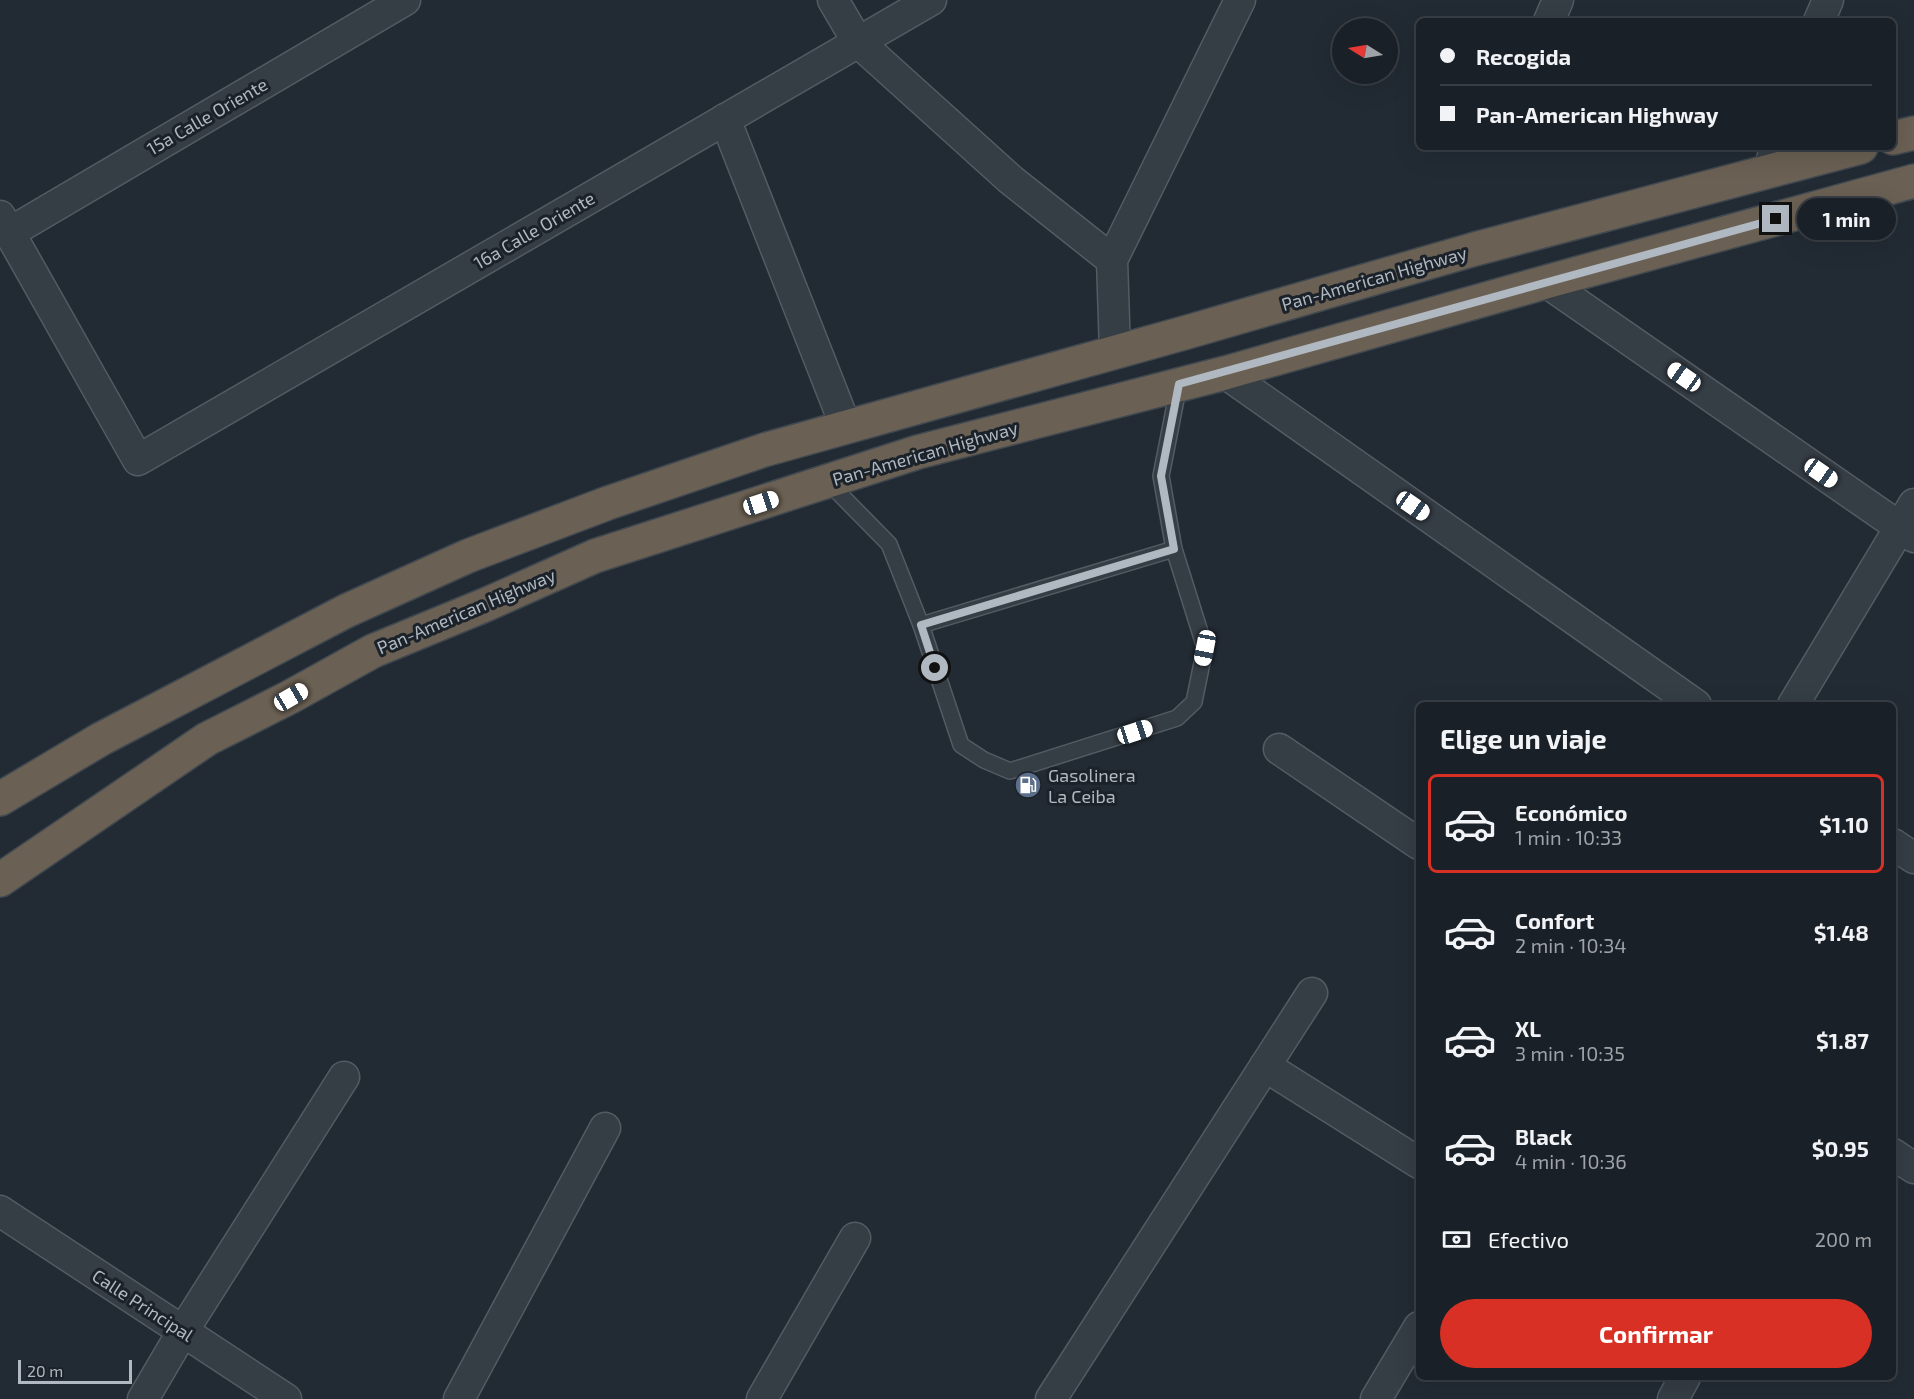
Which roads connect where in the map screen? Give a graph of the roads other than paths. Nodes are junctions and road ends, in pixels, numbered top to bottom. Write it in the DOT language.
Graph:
graph roads {
  1 [pos="405,0"];
  2 [pos="833,0"];
  3 [pos="931,0"];
  4 [pos="1240,0"];
  5 [pos="1558,0"];
  6 [pos="1827,0"];
  7 [pos="1550,18"];
  8 [pos="1820,18"];
  9 [pos="857,41"];
  10 [pos="725,119"];
  11 [pos="1914,133"];
  12 [pos="1896,137"];
  13 [pos="1839,150"];
  14 [pos="1772,159"];
  15 [pos="1914,182"];
  16 [pos="5,225"];
  17 [pos="1112,260"];
  18 [pos="1546,282"];
  19 [pos="1115,352"];
  20 [pos="1225,373"];
  21 [pos="1179,384"];
  22 [pos="846,427"];
  23 [pos="827,482"];
  24 [pos="1909,523"];
  25 [pos="1174,549"];
  26 [pos="921,625"];
  27 [pos="1692,702"];
  28 [pos="1795,702"];
  29 [pos="1279,749"];
  30 [pos="0,799"];
  31 [pos="1416,842"];
  32 [pos="1896,846"];
  33 [pos="1914,858"];
  34 [pos="0,880"];
  35 [pos="1312,993"];
  36 [pos="1265,1066"];
  37 [pos="344,1077"];
  38 [pos="605,1128"];
  39 [pos="1896,1156"];
  40 [pos="1416,1161"];
  41 [pos="1914,1168"];
  42 [pos="0,1211"];
  43 [pos="855,1238"];
  44 [pos="183,1331"];
  45 [pos="1416,1333"];
  46 [pos="1683,1380"];
  47 [pos="143,1399"];
  48 [pos="286,1399"];
  49 [pos="459,1399"];
  50 [pos="762,1399"];
  51 [pos="1051,1399"];
  52 [pos="1376,1399"];
  53 [pos="1673,1399"];
  1 -- 16 [label="street, 15a Calle Oriente"];
  2 -- 9 [label="street"];
  3 -- 9 [label="street, 16a Calle Oriente"];
  4 -- 17 [label="street"];
  5 -- 7 [label="street"];
  6 -- 8 [label="street"];
  9 -- 10 [label="street, 16a Calle Oriente"];
  9 -- 17 [label="street"];
  10 -- 16 [label="street, 16a Calle Oriente"];
  10 -- 22 [label="street"];
  11 -- 12 [label="highway"];
  13 -- 14 [label="highway, Pan-American Highway"];
  14 -- 19 [label="highway, Pan-American Highway"];
  15 -- 18 [label="highway, Pan-American Highway"];
  17 -- 19 [label="street"];
  18 -- 20 [label="highway, Pan-American Highway"];
  18 -- 24 [label="street"];
  19 -- 22 [label="highway, Pan-American Highway"];
  20 -- 21 [label="highway, Pan-American Highway"];
  20 -- 27 [label="street"];
  21 -- 23 [label="highway, Pan-American Highway"];
  21 -- 25 [label="lane"];
  22 -- 30 [label="highway, Pan-American Highway"];
  23 -- 26 [label="lane"];
  23 -- 34 [label="highway, Pan-American Highway"];
  24 -- 28 [label="street"];
  25 -- 26 [label="lane"];
  25 -- 26 [label="lane"];
  29 -- 31 [label="street"];
  32 -- 33 [label="street"];
  35 -- 36 [label="street"];
  36 -- 40 [label="street"];
  36 -- 51 [label="street"];
  37 -- 44 [label="street"];
  38 -- 49 [label="street"];
  39 -- 41 [label="street"];
  42 -- 44 [label="street, Calle Principal"];
  43 -- 50 [label="street"];
  44 -- 47 [label="street"];
  44 -- 48 [label="street, Calle Principal"];
  45 -- 52 [label="street"];
  46 -- 53 [label="street"];
}
